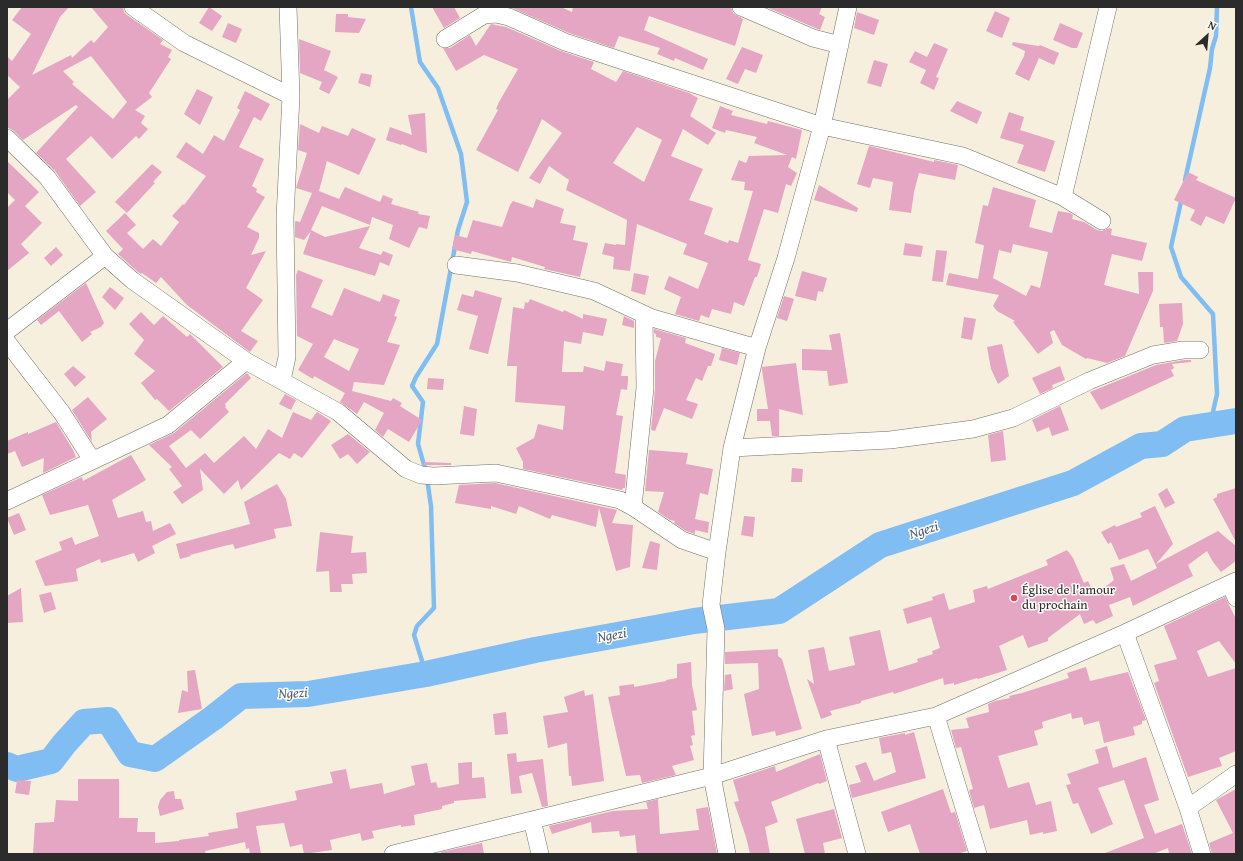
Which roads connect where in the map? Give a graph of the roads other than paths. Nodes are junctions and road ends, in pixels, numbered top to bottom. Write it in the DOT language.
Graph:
graph roads {
  1 [pos="133,7"];
  2 [pos="288,7"];
  3 [pos="741,7"];
  4 [pos="848,7"];
  5 [pos="1108,7"];
  6 [pos="445,39"];
  7 [pos="840,45"];
  8 [pos="291,96"];
  9 [pos="822,126"];
  10 [pos="7,138"];
  11 [pos="1063,197"];
  12 [pos="1102,221"];
  13 [pos="105,256"];
  14 [pos="456,265"];
  15 [pos="644,315"];
  16 [pos="7,331"];
  17 [pos="7,342"];
  18 [pos="757,348"];
  19 [pos="1200,350"];
  20 [pos="246,361"];
  21 [pos="282,380"];
  22 [pos="732,448"];
  23 [pos="92,460"];
  24 [pos="7,501"];
  25 [pos="633,507"];
  26 [pos="717,552"];
  27 [pos="1234,588"];
  28 [pos="1126,633"];
  29 [pos="936,716"];
  30 [pos="826,739"];
  31 [pos="1236,774"];
  32 [pos="712,776"];
  33 [pos="1188,808"];
  34 [pos="532,820"];
  35 [pos="393,854"];
  36 [pos="540,854"];
  37 [pos="727,854"];
  38 [pos="856,854"];
  39 [pos="978,854"];
  40 [pos="1202,854"];
  1 -- 8 [label="street"];
  2 -- 8 [label="street"];
  3 -- 7 [label="street"];
  4 -- 7 [label="street"];
  5 -- 11 [label="street"];
  6 -- 9 [label="street"];
  7 -- 9 [label="street"];
  8 -- 21 [label="street"];
  9 -- 11 [label="street"];
  9 -- 18 [label="street"];
  10 -- 13 [label="street"];
  11 -- 12 [label="street"];
  13 -- 16 [label="street"];
  13 -- 20 [label="street"];
  14 -- 15 [label="street"];
  15 -- 18 [label="street"];
  15 -- 25 [label="street"];
  17 -- 23 [label="street"];
  18 -- 22 [label="street"];
  19 -- 22 [label="street"];
  20 -- 21 [label="street"];
  20 -- 23 [label="street"];
  21 -- 25 [label="street"];
  22 -- 26 [label="street"];
  23 -- 24 [label="street"];
  25 -- 26 [label="street"];
  26 -- 32 [label="street"];
  27 -- 28 [label="street"];
  28 -- 29 [label="street"];
  28 -- 33 [label="street"];
  29 -- 30 [label="street"];
  29 -- 39 [label="street"];
  30 -- 32 [label="street"];
  30 -- 38 [label="street"];
  31 -- 33 [label="street"];
  32 -- 34 [label="street"];
  32 -- 37 [label="street"];
  33 -- 40 [label="street"];
  34 -- 35 [label="street"];
  34 -- 36 [label="street"];
}
